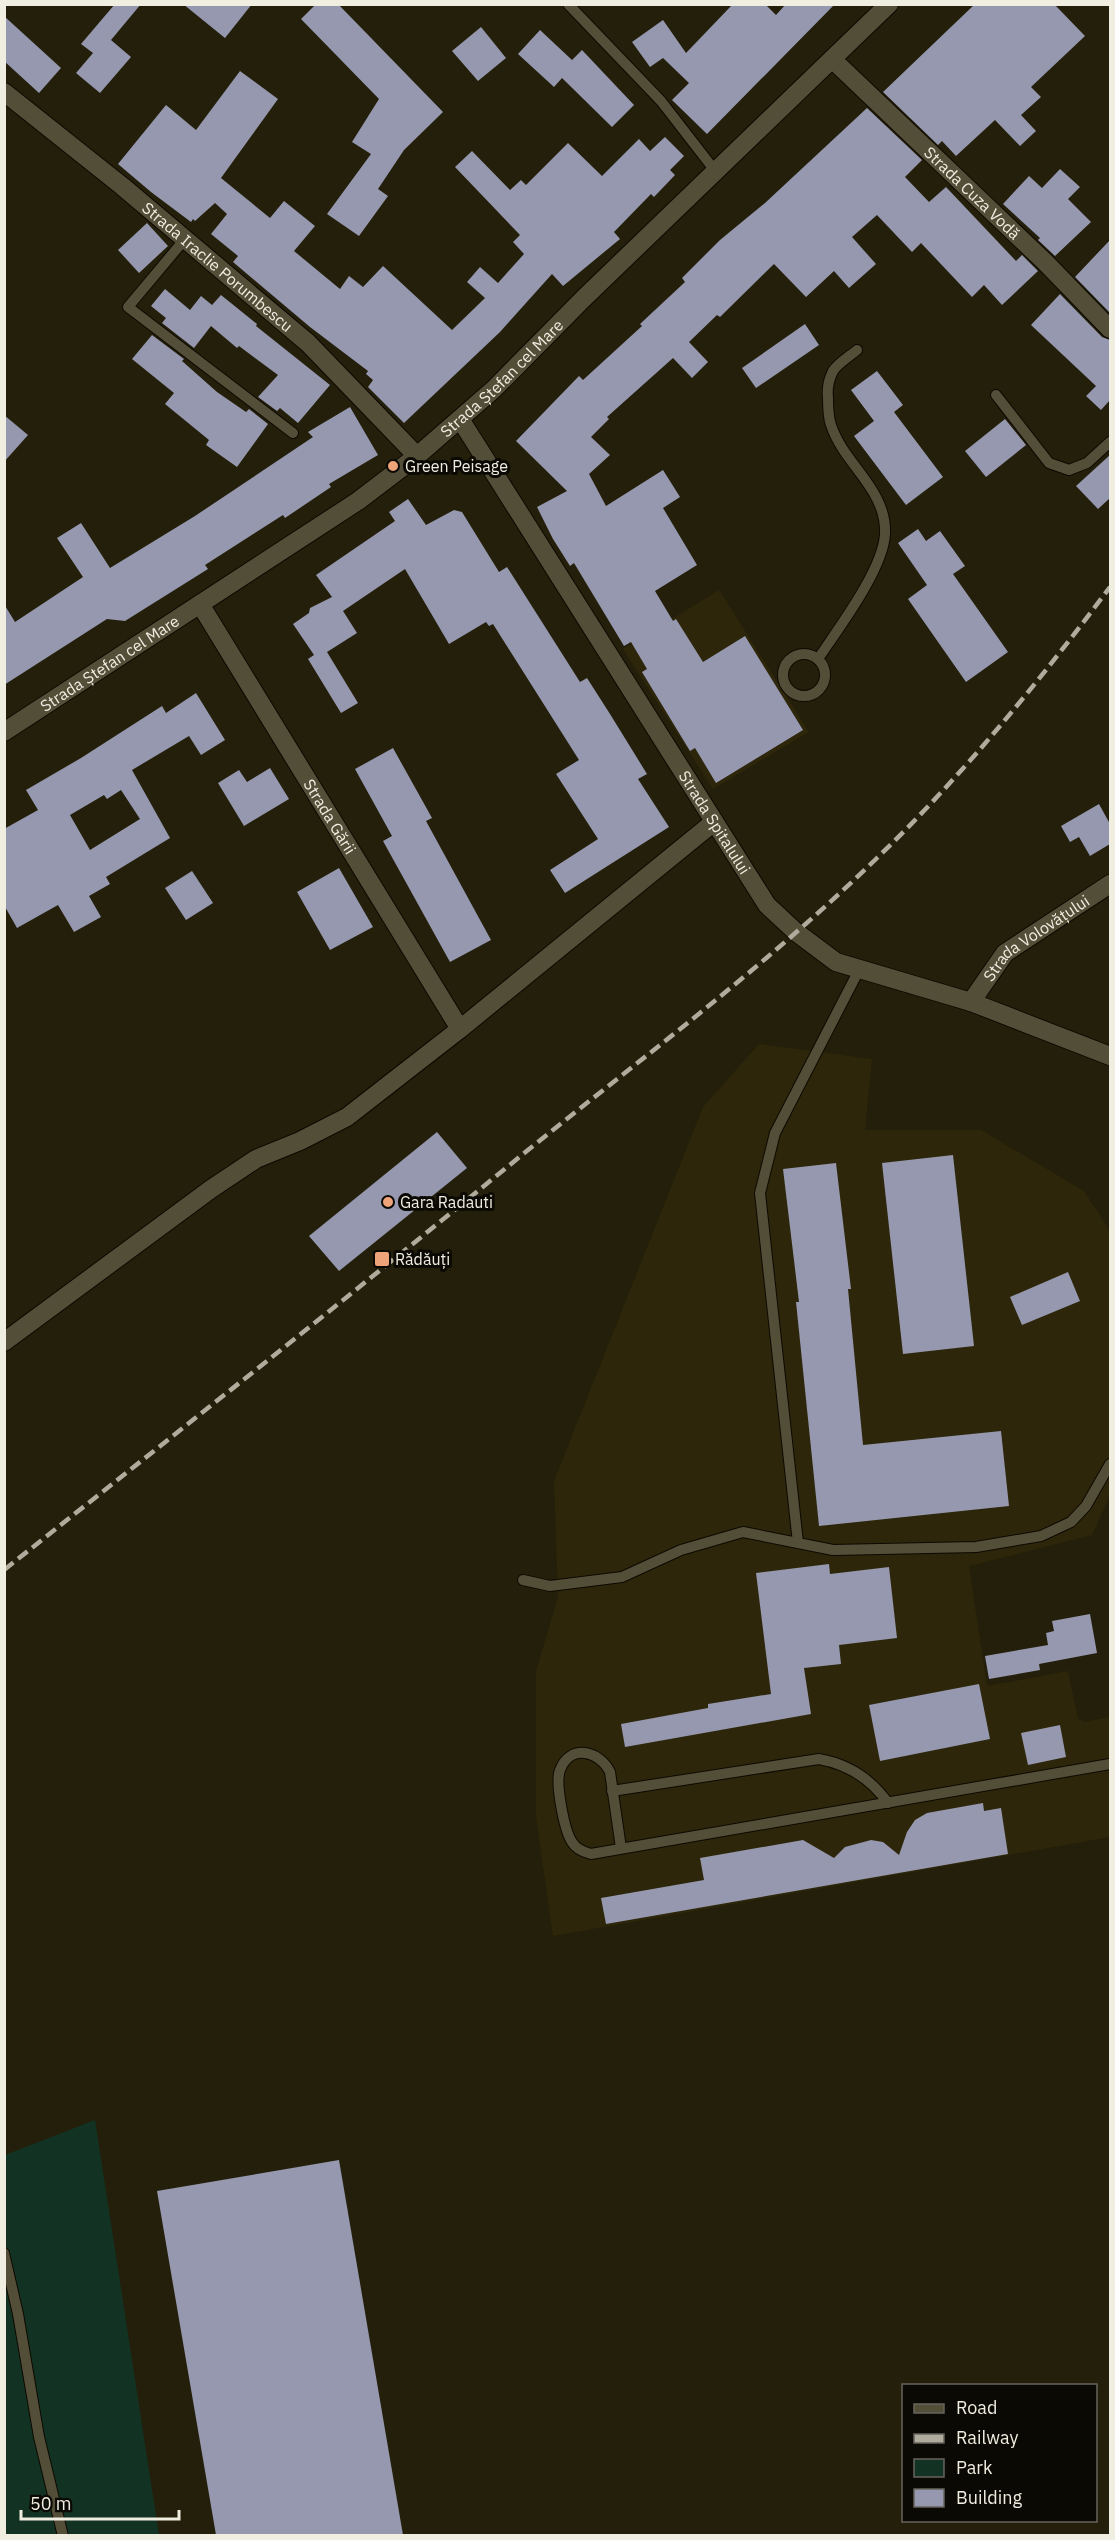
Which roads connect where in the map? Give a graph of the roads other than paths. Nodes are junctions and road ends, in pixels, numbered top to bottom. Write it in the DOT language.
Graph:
graph roads {
  1 [pos="568,4"];
  2 [pos="889,4"];
  3 [pos="832,59"];
  4 [pos="4,92"];
  5 [pos="716,172"];
  6 [pos="185,239"];
  7 [pos="1110,329"];
  8 [pos="857,350"];
  9 [pos="996,395"];
  10 [pos="460,418"];
  11 [pos="293,433"];
  12 [pos="1110,442"];
  13 [pos="417,456"];
  14 [pos="200,604"];
  15 [pos="818,659"];
  16 [pos="4,732"];
  17 [pos="714,822"];
  18 [pos="1110,884"];
  19 [pos="859,970"];
  20 [pos="971,1002"];
  21 [pos="460,1029"];
  22 [pos="1110,1056"];
  23 [pos="4,1342"];
  24 [pos="1110,1464"];
  25 [pos="798,1543"];
  26 [pos="522,1580"];
  27 [pos="1110,1764"];
  28 [pos="612,1791"];
  29 [pos="888,1803"];
  30 [pos="621,1848"];
  31 [pos="4,2253"];
  32 [pos="63,2535"];
  1 -- 5 [label="lane"];
  2 -- 3 [label="main road, Strada Ștefan cel Mare"];
  3 -- 5 [label="main road, Strada Ștefan cel Mare"];
  3 -- 7 [label="main road, Strada Cuza Vodă"];
  4 -- 6 [label="main road, Strada Iraclie Porumbescu"];
  5 -- 10 [label="main road, Strada Ștefan cel Mare"];
  6 -- 11 [label="lane"];
  6 -- 13 [label="main road, Strada Iraclie Porumbescu"];
  8 -- 15 [label="lane"];
  9 -- 12 [label="lane"];
  10 -- 13 [label="main road, Strada Ștefan cel Mare"];
  10 -- 17 [label="main road, Strada Spitalului"];
  13 -- 14 [label="main road, Strada Ștefan cel Mare"];
  14 -- 16 [label="main road, Strada Ștefan cel Mare"];
  14 -- 21 [label="main road, Strada Gării"];
  15 -- 15 [label="lane"];
  17 -- 19 [label="main road, Strada Spitalului"];
  17 -- 21 [label="main road"];
  18 -- 20 [label="main road, Strada Volovățului"];
  19 -- 20 [label="main road, Strada Spitalului"];
  19 -- 25 [label="lane"];
  20 -- 22 [label="main road, Strada Spitalului"];
  21 -- 23 [label="main road"];
  24 -- 25 [label="lane"];
  25 -- 26 [label="lane"];
  27 -- 29 [label="lane"];
  28 -- 29 [label="lane"];
  28 -- 30 [label="lane"];
  28 -- 30 [label="lane"];
  29 -- 30 [label="lane"];
  31 -- 32 [label="lane"];
}
